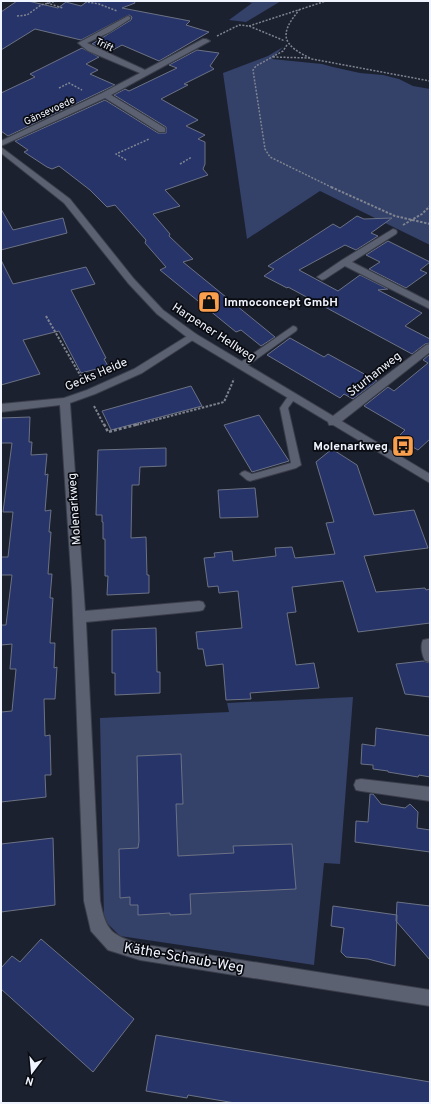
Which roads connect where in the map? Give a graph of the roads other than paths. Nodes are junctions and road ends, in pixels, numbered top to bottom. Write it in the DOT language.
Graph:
graph roads {
  1 [pos="128,18"];
  2 [pos="206,41"];
  3 [pos="145,73"];
  4 [pos="102,96"];
  5 [pos="162,130"];
  6 [pos="1,144"];
  7 [pos="1,149"];
  8 [pos="393,232"];
  9 [pos="345,262"];
  10 [pos="322,277"];
  11 [pos="430,306"];
  12 [pos="293,329"];
  13 [pos="192,336"];
  14 [pos="430,347"];
  15 [pos="241,366"];
  16 [pos="292,397"];
  17 [pos="65,401"];
  18 [pos="1,408"];
  19 [pos="334,422"];
  20 [pos="245,474"];
  21 [pos="430,479"];
  22 [pos="199,606"];
  23 [pos="80,616"];
  24 [pos="430,644"];
  25 [pos="430,657"];
  26 [pos="85,750"];
  27 [pos="361,785"];
  28 [pos="430,794"];
  29 [pos="430,998"];
  1 -- 3 [label="street, Trift"];
  2 -- 3 [label="street, Gänsevoede"];
  3 -- 4 [label="street, Gänsevoede"];
  4 -- 5 [label="street"];
  4 -- 6 [label="street, Gänsevoede"];
  7 -- 13 [label="street, Harpener Hellweg"];
  8 -- 9 [label="street"];
  9 -- 10 [label="street"];
  9 -- 11 [label="street"];
  12 -- 15 [label="lane"];
  13 -- 15 [label="street, Harpener Hellweg"];
  13 -- 17 [label="street, Gecks Heide"];
  14 -- 19 [label="street, Sturhanweg"];
  15 -- 16 [label="street, Harpener Hellweg"];
  16 -- 19 [label="street, Harpener Hellweg"];
  16 -- 20 [label="lane"];
  17 -- 18 [label="street, Gecks Heide"];
  17 -- 23 [label="street, Molenarkweg"];
  19 -- 21 [label="street, Harpener Hellweg"];
  22 -- 23 [label="street"];
  23 -- 26 [label="street, Molenarkweg"];
  24 -- 25 [label="street"];
  26 -- 29 [label="street, Käthe-Schaub-Weg"];
  27 -- 28 [label="street"];
}
